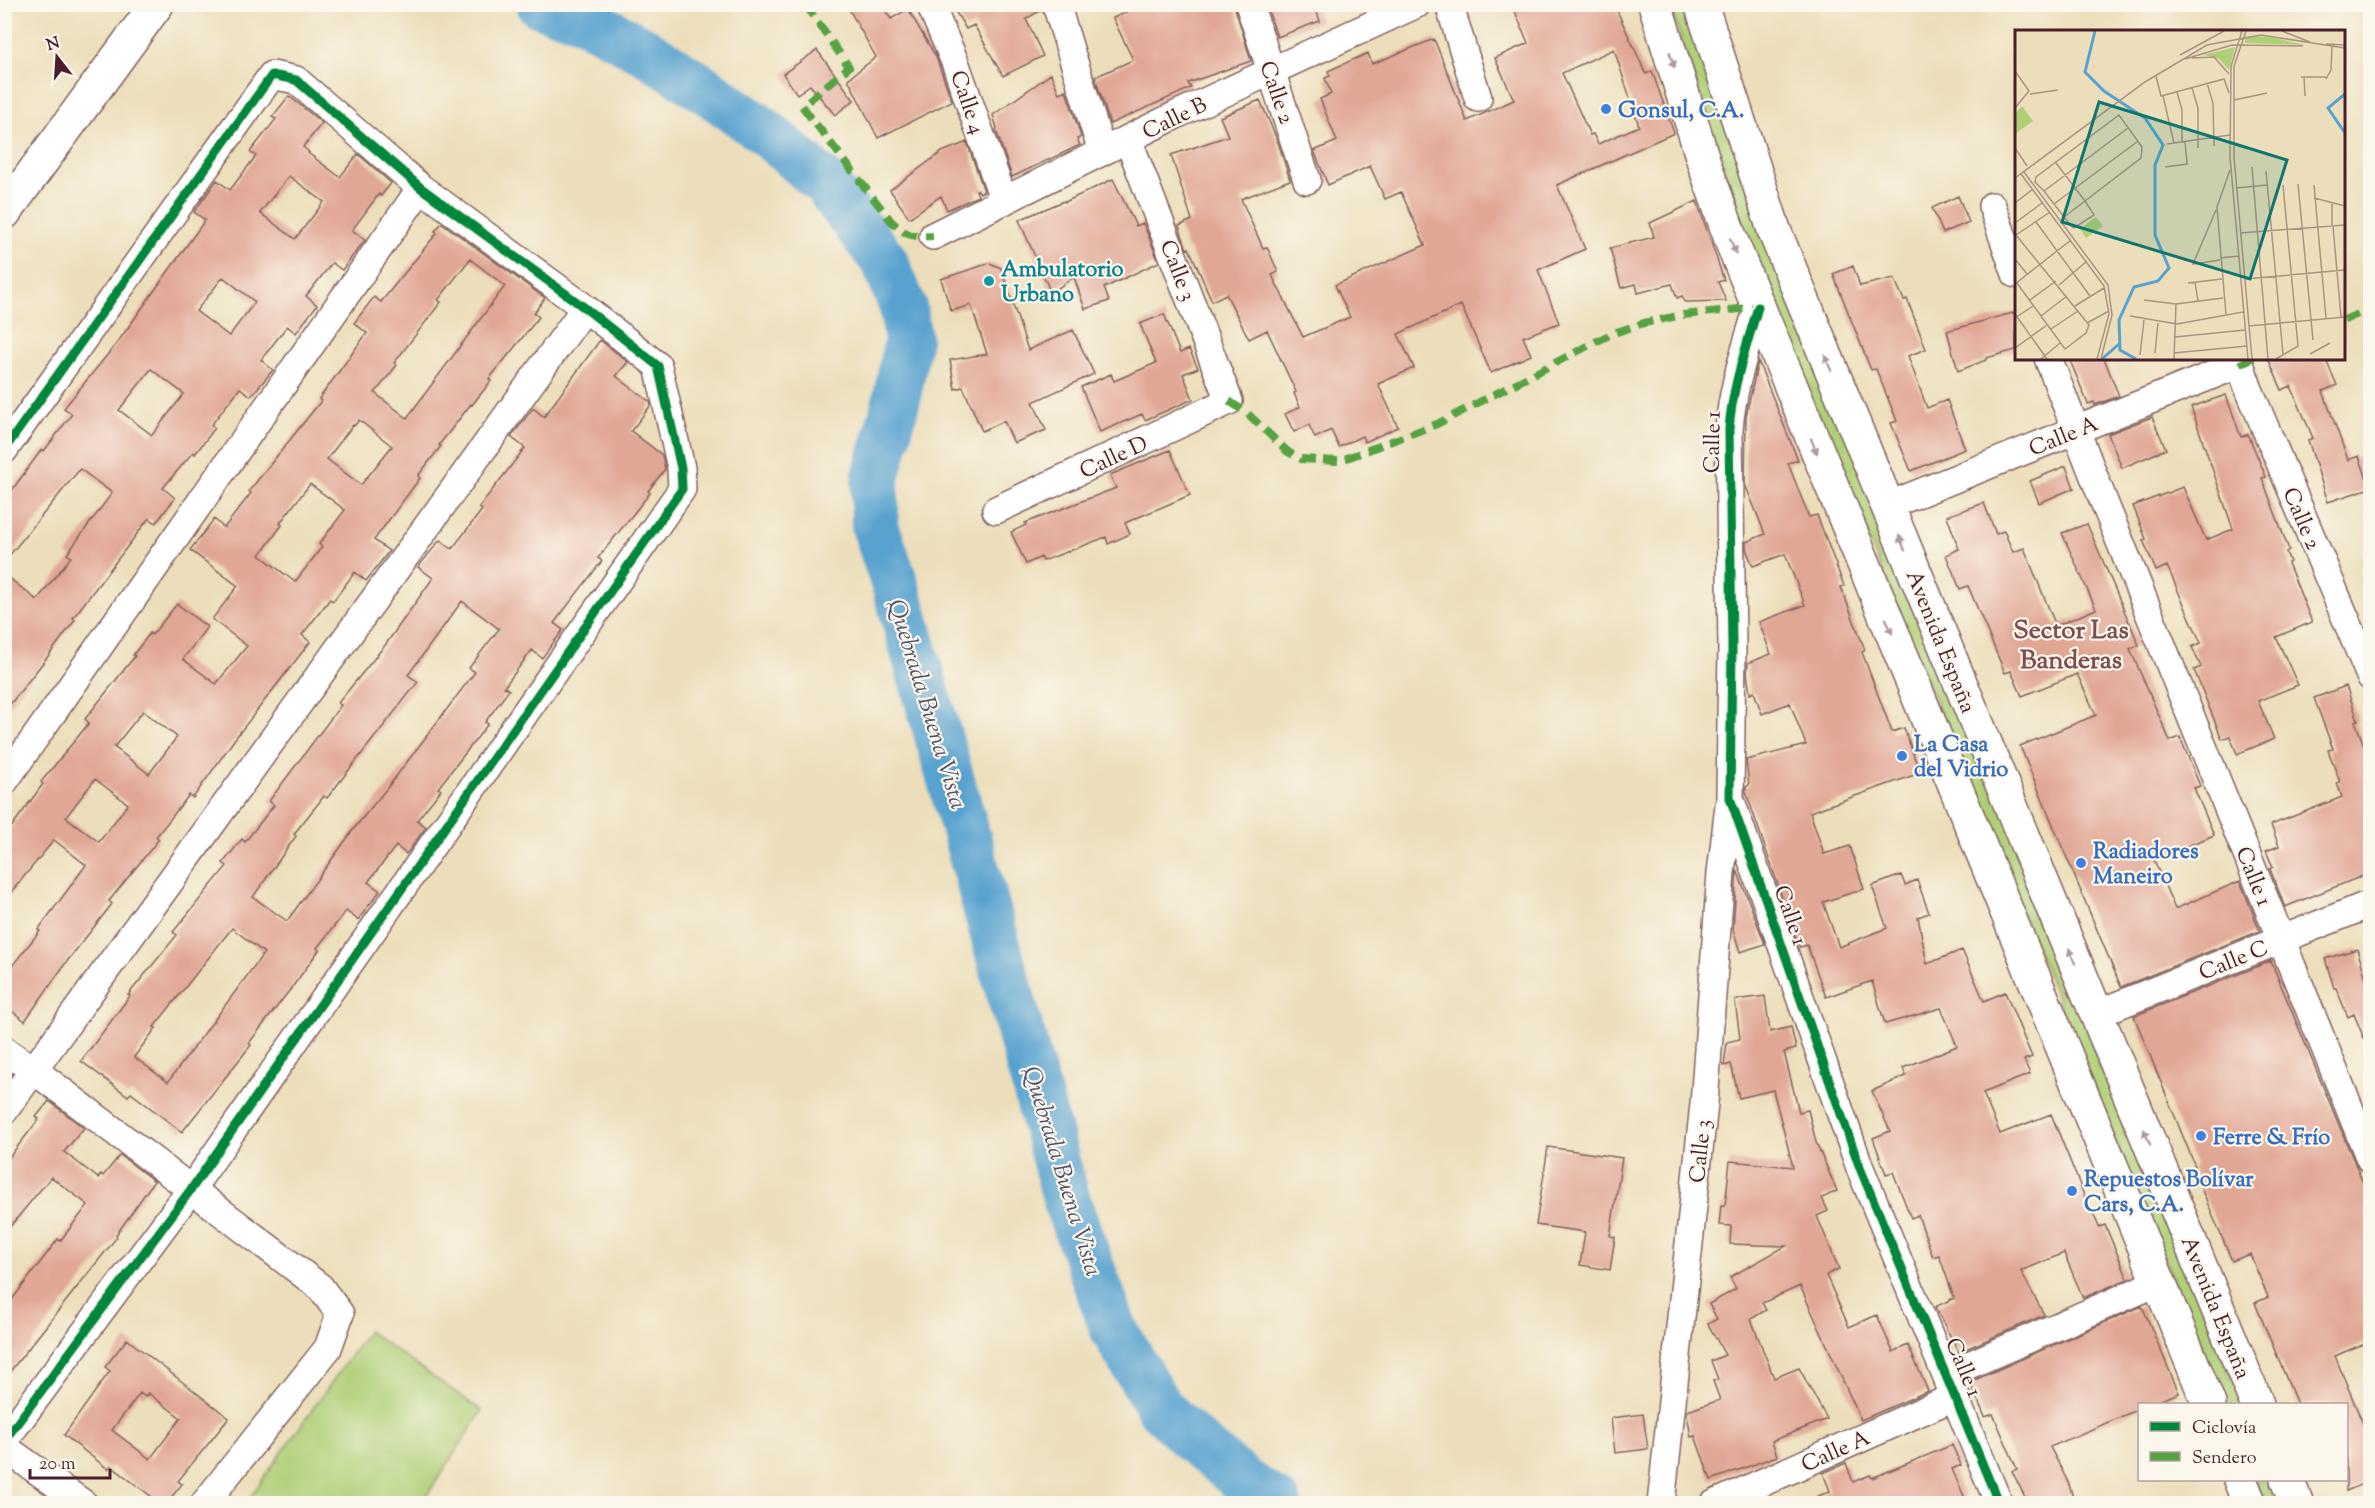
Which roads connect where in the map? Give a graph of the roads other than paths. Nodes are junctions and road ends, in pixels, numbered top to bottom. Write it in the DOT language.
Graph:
graph roads {
  1 [pos="157,4"];
  2 [pos="930,4"];
  3 [pos="1056,4"];
  4 [pos="1249,4"];
  5 [pos="1417,4"];
  6 [pos="1449,4"];
  7 [pos="1655,4"];
  8 [pos="1701,4"];
  9 [pos="1271,71"];
  10 [pos="1478,98"];
  11 [pos="1128,140"];
  12 [pos="1102,152"];
  13 [pos="1307,180"];
  14 [pos="422,188"];
  15 [pos="1004,201"];
  16 [pos="1992,206"];
  17 [pos="4,213"];
  18 [pos="933,236"];
  19 [pos="2015,271"];
  20 [pos="1758,307"];
  21 [pos="585,308"];
  22 [pos="2049,360"];
  23 [pos="2239,361"];
  24 [pos="1229,401"];
  25 [pos="2076,430"];
  26 [pos="4,450"];
  27 [pos="1887,506"];
  28 [pos="996,510"];
  29 [pos="2370,676"];
  30 [pos="4,783"];
  31 [pos="1730,798"];
  32 [pos="2370,904"];
  33 [pos="2281,940"];
  34 [pos="2096,1014"];
  35 [pos="4,1050"];
  36 [pos="35,1071"];
  37 [pos="4,1111"];
  38 [pos="2370,1159"];
  39 [pos="192,1188"];
  40 [pos="2159,1282"];
  41 [pos="1951,1386"];
  42 [pos="2210,1403"];
  43 [pos="2257,1403"];
  44 [pos="4,1441"];
  45 [pos="4,1447"];
  46 [pos="2241,1481"];
  47 [pos="2288,1481"];
  48 [pos="78,1502"];
  49 [pos="204,1503"];
  50 [pos="1661,1503"];
  51 [pos="1714,1503"];
  52 [pos="1999,1503"];
  53 [pos="2250,1503"];
  54 [pos="2297,1503"];
  1 -- 17 [label="main road"];
  2 -- 15 [label="street, Calle 4"];
  3 -- 12 [label="street"];
  4 -- 9 [label="street, Calle 2"];
  5 -- 9 [label="street, Calle B"];
  6 -- 10 [label="street"];
  7 -- 20 [label="main road, Avenida España, one-way"];
  27 -- 8 [label="main road, Avenida España, one-way"];
  9 -- 11 [label="street, Calle B"];
  9 -- 13 [label="street, Calle 2"];
  11 -- 12 [label="street, Calle B"];
  11 -- 24 [label="street, Calle 3"];
  12 -- 15 [label="street, Calle B"];
  14 -- 21 [label="street"];
  14 -- 26 [label="street"];
  14 -- 30 [label="street"];
  15 -- 18 [label="street, Calle B"];
  16 -- 19 [label="street"];
  20 -- 31 [label="street, Calle 1"];
  20 -- 40 [label="main road, Avenida España, one-way"];
  21 -- 36 [label="street"];
  21 -- 39 [label="street"];
  22 -- 25 [label="street, Calle 1"];
  23 -- 25 [label="street, Calle A"];
  23 -- 29 [label="street, Calle 2"];
  24 -- 28 [label="street, Calle D"];
  25 -- 27 [label="street, Calle A"];
  25 -- 33 [label="street, Calle 1"];
  34 -- 27 [label="main road, Avenida España, one-way"];
  31 -- 41 [label="street, Calle 1"];
  31 -- 50 [label="street, Calle 3"];
  32 -- 33 [label="street, Calle C"];
  33 -- 34 [label="street, Calle C"];
  33 -- 38 [label="street, Calle 1"];
  43 -- 34 [label="main road, Avenida España, one-way"];
  35 -- 36 [label="street"];
  36 -- 37 [label="street"];
  36 -- 39 [label="street"];
  39 -- 44 [label="street"];
  39 -- 49 [label="street"];
  40 -- 41 [label="street, Calle A"];
  40 -- 42 [label="main road, Avenida España"];
  41 -- 51 [label="street, Calle A"];
  41 -- 52 [label="street, Calle 1"];
  45 -- 48 [label="street"];
  46 -- 53 [label="main road"];
  47 -- 54 [label="main road"];
}
